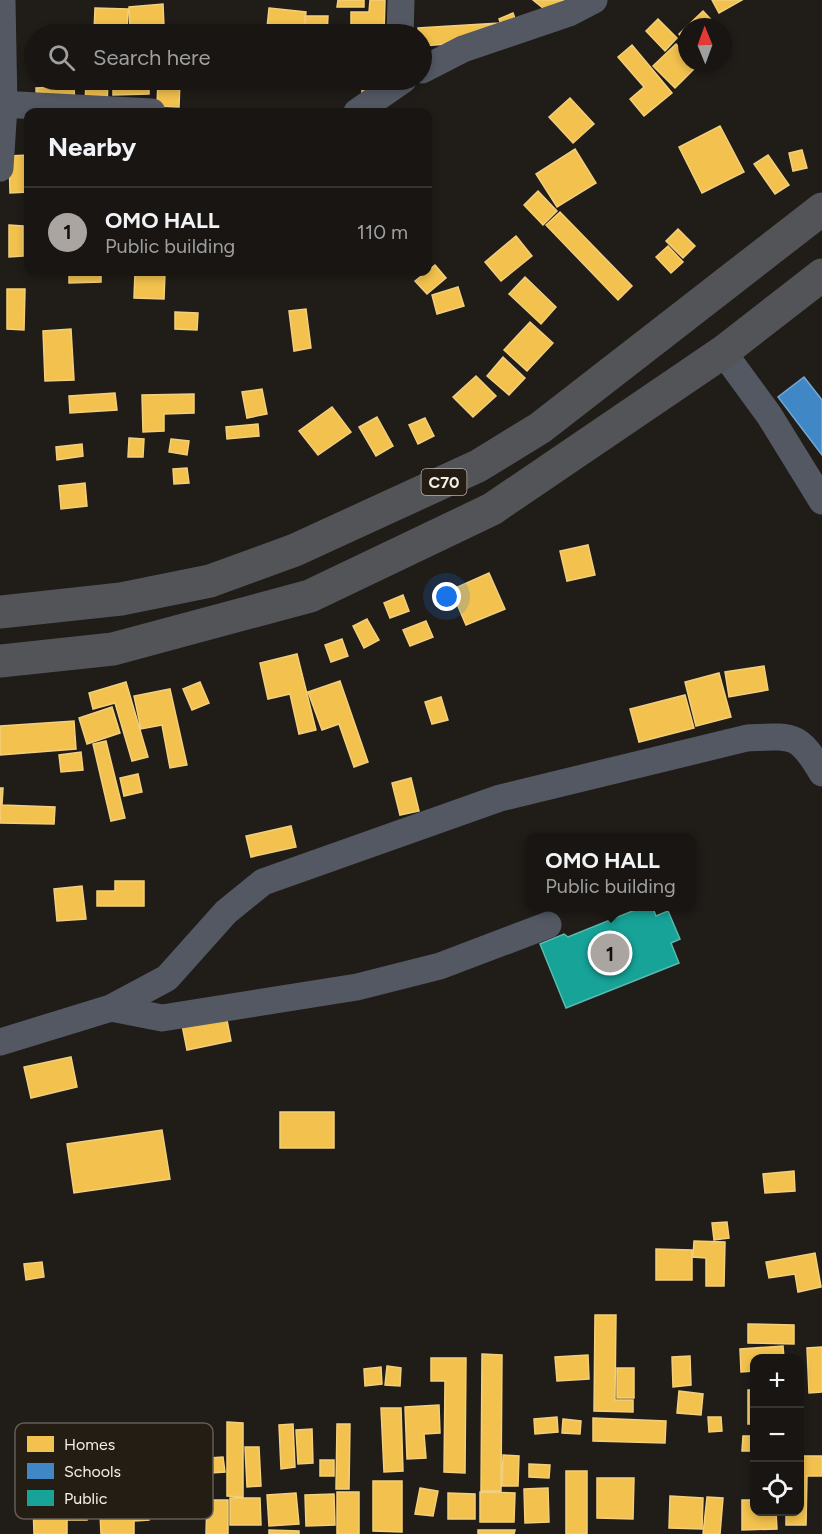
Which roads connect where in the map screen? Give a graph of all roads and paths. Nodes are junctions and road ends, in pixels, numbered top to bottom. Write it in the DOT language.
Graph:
graph roads {
  1 [pos="2,0"];
  2 [pos="401,0"];
  3 [pos="594,0"];
  4 [pos="400,24"];
  5 [pos="432,64"];
  6 [pos="388,90"];
  7 [pos="2,104"];
  8 [pos="77,108"];
  9 [pos="363,108"];
  10 [pos="0,168"];
  11 [pos="822,209"];
  12 [pos="822,275"];
  13 [pos="723,352"];
  14 [pos="822,501"];
  15 [pos="0,612"];
  16 [pos="0,661"];
  17 [pos="822,773"];
  18 [pos="548,925"];
  19 [pos="111,1008"];
  20 [pos="0,1042"];
  1 -- 7 [label="street"];
  2 -- 4 [label="street"];
  3 -- 5 [label="street"];
  6 -- 9 [label="street"];
  7 -- 8 [label="street"];
  7 -- 10 [label="street"];
  11 -- 15 [label="highway, C70"];
  12 -- 13 [label="highway, C70"];
  13 -- 14 [label="street"];
  13 -- 16 [label="highway, C70"];
  17 -- 19 [label="street"];
  18 -- 19 [label="street"];
  19 -- 20 [label="street"];
}
